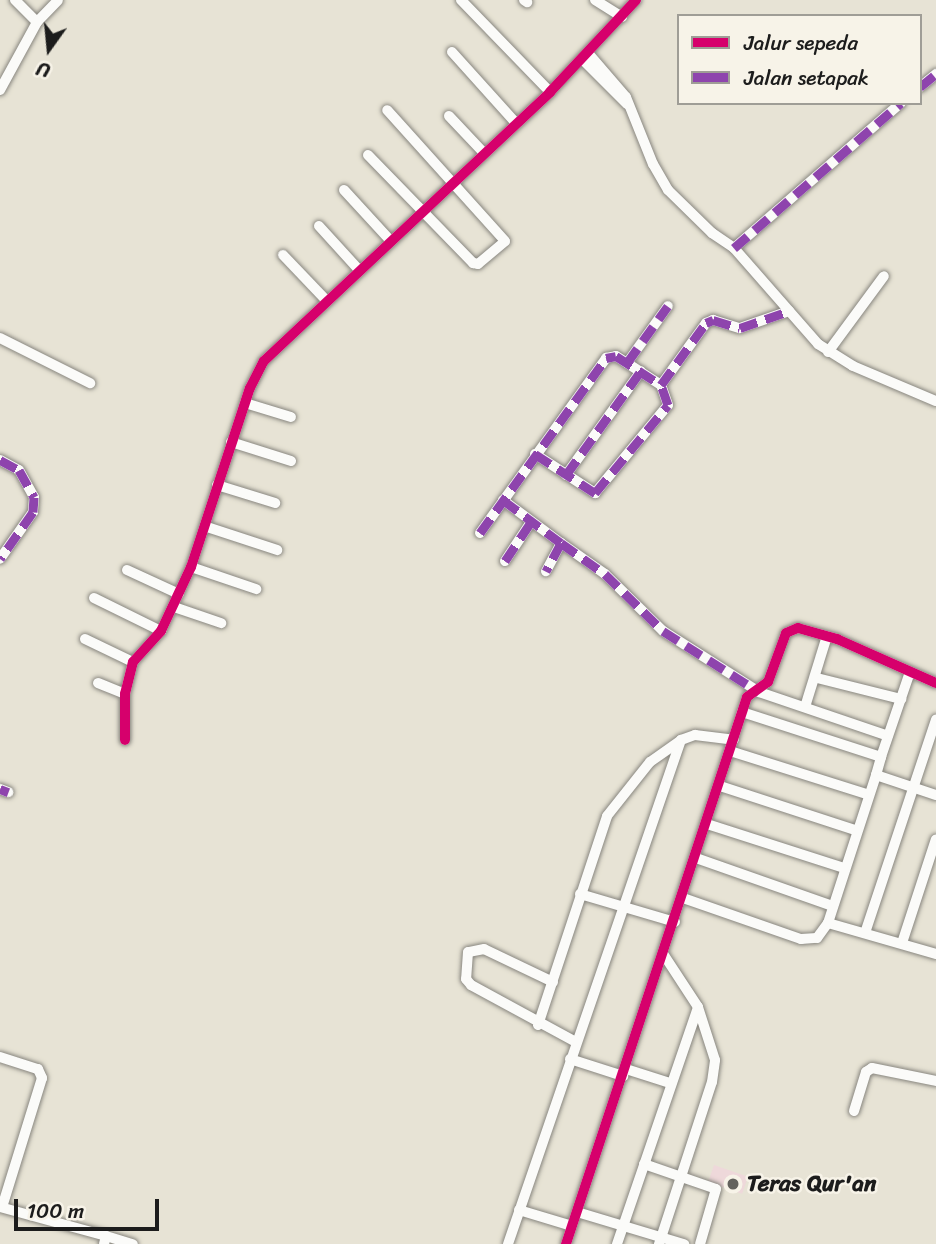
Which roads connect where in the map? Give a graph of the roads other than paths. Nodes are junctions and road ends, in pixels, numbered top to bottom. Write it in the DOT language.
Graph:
graph roads {
  1 [pos="15,0"];
  2 [pos="58,0"];
  3 [pos="461,0"];
  4 [pos="595,0"];
  5 [pos="636,0"];
  6 [pos="622,17"];
  7 [pos="37,22"];
  8 [pos="452,52"];
  9 [pos="585,56"];
  10 [pos="936,74"];
  11 [pos="1,84"];
  12 [pos="922,85"];
  13 [pos="550,92"];
  14 [pos="899,105"];
  15 [pos="387,110"];
  16 [pos="449,116"];
  17 [pos="516,123"];
  18 [pos="483,152"];
  19 [pos="368,155"];
  20 [pos="451,182"];
  21 [pos="344,190"];
  22 [pos="422,211"];
  23 [pos="319,226"];
  24 [pos="390,240"];
  25 [pos="734,248"];
  26 [pos="284,255"];
  27 [pos="359,270"];
  28 [pos="884,276"];
  29 [pos="326,300"];
  30 [pos="668,306"];
  31 [pos="789,311"];
  32 [pos="0,338"];
  33 [pos="828,352"];
  34 [pos="627,363"];
  35 [pos="641,371"];
  36 [pos="90,383"];
  37 [pos="661,385"];
  38 [pos="936,401"];
  39 [pos="245,403"];
  40 [pos="291,417"];
  41 [pos="231,442"];
  42 [pos="535,454"];
  43 [pos="0,460"];
  44 [pos="291,461"];
  45 [pos="566,475"];
  46 [pos="217,485"];
  47 [pos="503,500"];
  48 [pos="275,503"];
  49 [pos="531,522"];
  50 [pos="207,527"];
  51 [pos="480,533"];
  52 [pos="561,543"];
  53 [pos="277,550"];
  54 [pos="0,559"];
  55 [pos="505,561"];
  56 [pos="191,567"];
  57 [pos="127,570"];
  58 [pos="546,571"];
  59 [pos="256,589"];
  60 [pos="179,594"];
  61 [pos="94,598"];
  62 [pos="174,607"];
  63 [pos="221,623"];
  64 [pos="161,631"];
  65 [pos="827,636"];
  66 [pos="85,639"];
  67 [pos="133,662"];
  68 [pos="910,673"];
  69 [pos="817,678"];
  70 [pos="98,683"];
  71 [pos="936,683"];
  72 [pos="759,692"];
  73 [pos="125,694"];
  74 [pos="901,699"];
  75 [pos="805,707"];
  76 [pos="742,712"];
  77 [pos="936,719"];
  78 [pos="888,736"];
  79 [pos="125,740"];
  80 [pos="681,740"];
  81 [pos="732,745"];
  82 [pos="881,757"];
  83 [pos="876,775"];
  84 [pos="720,786"];
  85 [pos="916,789"];
  86 [pos="866,794"];
  87 [pos="936,795"];
  88 [pos="707,824"];
  89 [pos="855,830"];
  90 [pos="936,839"];
  91 [pos="696,858"];
  92 [pos="844,868"];
  93 [pos="580,894"];
  94 [pos="683,898"];
  95 [pos="832,906"];
  96 [pos="620,908"];
  97 [pos="675,922"];
  98 [pos="828,923"];
  99 [pos="865,933"];
  100 [pos="902,943"];
  101 [pos="936,954"];
  102 [pos="664,956"];
  103 [pos="553,982"];
  104 [pos="698,1007"];
  105 [pos="538,1025"];
  106 [pos="574,1041"];
  107 [pos="0,1057"];
  108 [pos="570,1059"];
  109 [pos="624,1072"];
  110 [pos="936,1081"];
  111 [pos="670,1083"];
  112 [pos="853,1111"];
  113 [pos="644,1164"];
  114 [pos="681,1175"];
  115 [pos="1,1207"];
  116 [pos="519,1210"];
  117 [pos="577,1212"];
  118 [pos="572,1226"];
  119 [pos="623,1227"];
  120 [pos="105,1240"];
  121 [pos="660,1241"];
  122 [pos="132,1244"];
  123 [pos="508,1244"];
  124 [pos="566,1244"];
  125 [pos="617,1244"];
  126 [pos="684,1244"];
  127 [pos="700,1244"];
  1 -- 7 [label="street"];
  2 -- 7 [label="street"];
  3 -- 13 [label="street"];
  4 -- 6 [label="street"];
  5 -- 6 [label="street"];
  6 -- 9 [label="street"];
  7 -- 11 [label="street"];
  8 -- 17 [label="street"];
  9 -- 13 [label="street"];
  9 -- 25 [label="street"];
  10 -- 12 [label="street"];
  13 -- 17 [label="street"];
  14 -- 25 [label="street"];
  15 -- 20 [label="street"];
  16 -- 18 [label="street"];
  17 -- 18 [label="street"];
  18 -- 20 [label="street"];
  19 -- 22 [label="street"];
  20 -- 22 [label="street"];
  20 -- 22 [label="street"];
  21 -- 24 [label="street"];
  22 -- 24 [label="street"];
  23 -- 27 [label="street"];
  24 -- 27 [label="street"];
  25 -- 31 [label="street"];
  26 -- 29 [label="street"];
  27 -- 29 [label="street"];
  28 -- 33 [label="street"];
  29 -- 39 [label="street"];
  30 -- 34 [label="street"];
  31 -- 33 [label="street"];
  31 -- 37 [label="street"];
  32 -- 36 [label="street"];
  33 -- 38 [label="street"];
  34 -- 35 [label="street"];
  34 -- 42 [label="street"];
  35 -- 37 [label="street"];
  35 -- 45 [label="street"];
  37 -- 45 [label="street"];
  39 -- 40 [label="street"];
  39 -- 41 [label="street"];
  41 -- 44 [label="street"];
  41 -- 46 [label="street"];
  42 -- 45 [label="street"];
  42 -- 47 [label="street"];
  43 -- 54 [label="street"];
  46 -- 48 [label="street"];
  46 -- 50 [label="street"];
  47 -- 49 [label="street"];
  47 -- 51 [label="street"];
  49 -- 52 [label="street"];
  49 -- 55 [label="street"];
  50 -- 53 [label="street"];
  50 -- 56 [label="street"];
  52 -- 58 [label="street"];
  52 -- 72 [label="street"];
  56 -- 59 [label="street"];
  56 -- 60 [label="street"];
  57 -- 60 [label="street"];
  60 -- 62 [label="street"];
  61 -- 64 [label="street"];
  62 -- 63 [label="street"];
  62 -- 64 [label="street"];
  64 -- 67 [label="street"];
  65 -- 68 [label="street"];
  65 -- 69 [label="street"];
  65 -- 72 [label="street"];
  66 -- 67 [label="street"];
  67 -- 73 [label="street"];
  68 -- 71 [label="street"];
  68 -- 74 [label="street"];
  69 -- 74 [label="street"];
  69 -- 75 [label="street"];
  70 -- 73 [label="street"];
  72 -- 75 [label="street"];
  72 -- 76 [label="street"];
  73 -- 79 [label="street"];
  74 -- 78 [label="street"];
  75 -- 78 [label="street"];
  76 -- 81 [label="street"];
  76 -- 82 [label="street"];
  77 -- 85 [label="street"];
  78 -- 82 [label="street"];
  80 -- 81 [label="street"];
  80 -- 93 [label="street"];
  80 -- 96 [label="street"];
  81 -- 84 [label="street"];
  81 -- 86 [label="street"];
  82 -- 83 [label="street"];
  83 -- 85 [label="street"];
  83 -- 86 [label="street"];
  84 -- 88 [label="street"];
  84 -- 89 [label="street"];
  85 -- 87 [label="street"];
  85 -- 99 [label="street"];
  86 -- 89 [label="street"];
  88 -- 91 [label="street"];
  88 -- 92 [label="street"];
  89 -- 92 [label="street"];
  90 -- 100 [label="street"];
  91 -- 94 [label="street"];
  91 -- 95 [label="street"];
  92 -- 95 [label="street"];
  93 -- 96 [label="street"];
  93 -- 103 [label="street"];
  94 -- 97 [label="street"];
  94 -- 98 [label="street"];
  95 -- 98 [label="street"];
  96 -- 97 [label="street"];
  96 -- 106 [label="street"];
  97 -- 102 [label="street"];
  98 -- 99 [label="street"];
  99 -- 100 [label="street"];
  100 -- 101 [label="street"];
  102 -- 104 [label="street"];
  102 -- 109 [label="street"];
  103 -- 105 [label="street"];
  103 -- 105 [label="street"];
  104 -- 111 [label="street"];
  104 -- 114 [label="street"];
  105 -- 106 [label="street"];
  106 -- 108 [label="street"];
  107 -- 115 [label="street"];
  108 -- 109 [label="street"];
  108 -- 116 [label="street"];
  109 -- 111 [label="street"];
  109 -- 117 [label="street"];
  110 -- 112 [label="street"];
  111 -- 113 [label="street"];
  113 -- 114 [label="street"];
  113 -- 119 [label="street"];
  114 -- 121 [label="street"];
  114 -- 127 [label="street"];
  115 -- 120 [label="street"];
  116 -- 118 [label="street"];
  116 -- 123 [label="street"];
  117 -- 118 [label="street"];
  117 -- 119 [label="street"];
  118 -- 124 [label="street"];
  119 -- 121 [label="street"];
  119 -- 125 [label="street"];
  120 -- 122 [label="street"];
  121 -- 126 [label="street"];
}
